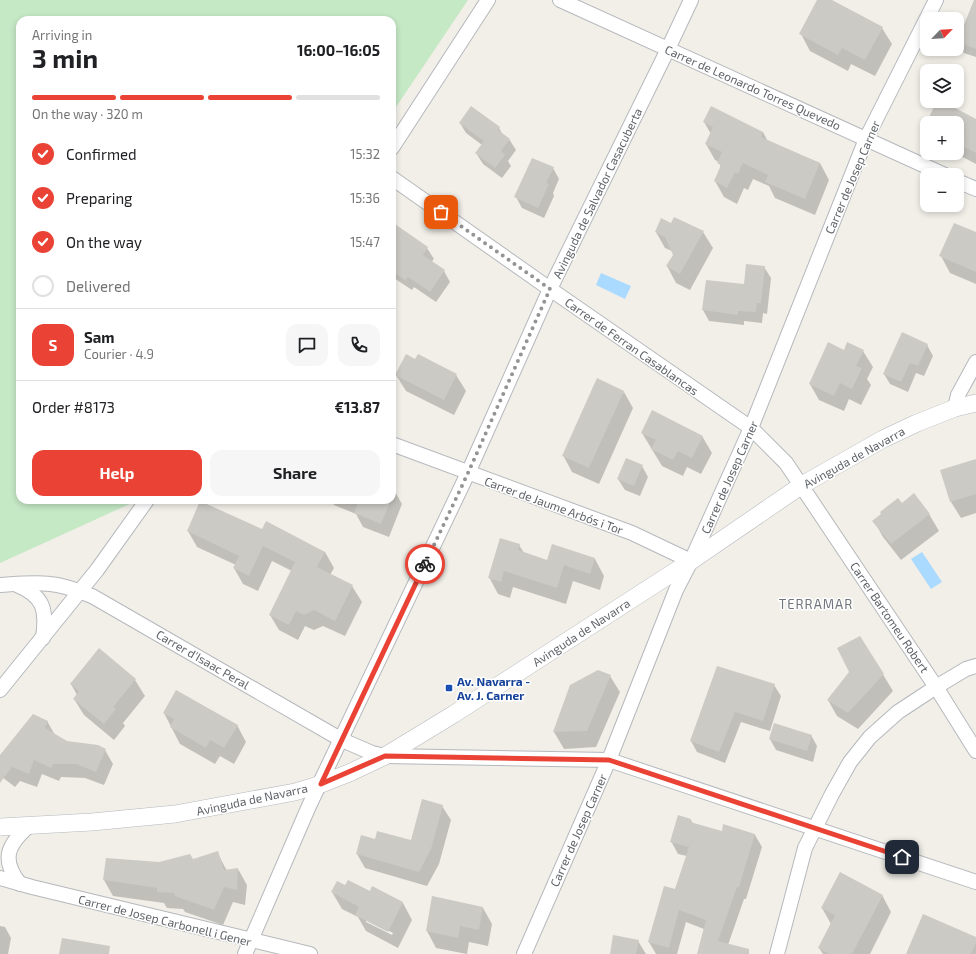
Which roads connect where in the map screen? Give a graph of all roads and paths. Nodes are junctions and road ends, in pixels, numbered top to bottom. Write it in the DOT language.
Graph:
graph roads {
  1 [pos="488,0"];
  2 [pos="560,0"];
  3 [pos="691,0"];
  4 [pos="936,0"];
  5 [pos="668,49"];
  6 [pos="866,139"];
  7 [pos="396,142"];
  8 [pos="930,168"];
  9 [pos="396,181"];
  10 [pos="964,184"];
  11 [pos="976,190"];
  12 [pos="550,289"];
  13 [pos="976,362"];
  14 [pos="976,403"];
  15 [pos="955,408"];
  16 [pos="751,428"];
  17 [pos="396,446"];
  18 [pos="468,473"];
  19 [pos="802,485"];
  20 [pos="144,504"];
  21 [pos="691,561"];
  22 [pos="0,585"];
  23 [pos="14,585"];
  24 [pos="81,592"];
  25 [pos="43,638"];
  26 [pos="976,666"];
  27 [pos="936,687"];
  28 [pos="0,690"];
  29 [pos="342,740"];
  30 [pos="976,750"];
  31 [pos="385,756"];
  32 [pos="609,760"];
  33 [pos="321,784"];
  34 [pos="30,825"];
  35 [pos="0,827"];
  36 [pos="814,828"];
  37 [pos="0,878"];
  38 [pos="976,882"];
  39 [pos="20,884"];
  40 [pos="251,940"];
  41 [pos="245,954"];
  42 [pos="310,954"];
  43 [pos="524,954"];
  44 [pos="777,954"];
  1 -- 7 [label="street"];
  2 -- 5 [label="street, Carrer de Leonardo Torres Quevedo"];
  3 -- 5 [label="street, Avinguda de Salvador Casacuberta"];
  4 -- 6 [label="street, Carrer de Josep Carner"];
  5 -- 6 [label="street, Carrer de Leonardo Torres Quevedo"];
  5 -- 12 [label="street, Avinguda de Salvador Casacuberta"];
  6 -- 8 [label="street, Carrer de Leonardo Torres Quevedo"];
  6 -- 16 [label="street, Carrer de Josep Carner"];
  9 -- 12 [label="street, Carrer de Ferran Casablancas"];
  10 -- 11 [label="street"];
  12 -- 16 [label="street, Carrer de Ferran Casablancas"];
  12 -- 18 [label="street, Avinguda de Salvador Casacuberta"];
  13 -- 15 [label="street"];
  14 -- 15 [label="street, Avinguda de Navarra"];
  15 -- 19 [label="street, Avinguda de Navarra"];
  16 -- 19 [label="street, Carrer de Ferran Casablancas"];
  16 -- 21 [label="street, Carrer de Josep Carner"];
  17 -- 18 [label="street, Carrer de Jaume Arbós i Tor"];
  18 -- 21 [label="street, Carrer de Jaume Arbós i Tor"];
  18 -- 29 [label="street, Avinguda de Salvador Casacuberta"];
  19 -- 21 [label="street, Avinguda de Navarra"];
  19 -- 27 [label="street, Carrer Bartomeu Robert"];
  20 -- 24 [label="street"];
  21 -- 31 [label="street, Avinguda de Navarra"];
  21 -- 32 [label="street, Carrer de Josep Carner"];
  22 -- 23 [label="street, Carrer d'Isaac Peral"];
  23 -- 24 [label="street, Carrer d'Isaac Peral"];
  23 -- 25 [label="street, Carrer d'Isaac Peral"];
  24 -- 25 [label="street"];
  24 -- 29 [label="street, Carrer d'Isaac Peral"];
  25 -- 28 [label="street"];
  26 -- 27 [label="street"];
  27 -- 30 [label="street, Carrer Bartomeu Robert"];
  27 -- 36 [label="street"];
  29 -- 31 [label="street, Carrer d'Isaac Peral"];
  29 -- 33 [label="street, Avinguda de Salvador Casacuberta"];
  31 -- 32 [label="street, Carrer d'Isaac Peral"];
  31 -- 33 [label="street, Avinguda de Navarra"];
  32 -- 36 [label="street, Carrer d'Isaac Peral"];
  32 -- 43 [label="street, Carrer de Josep Carner"];
  33 -- 34 [label="street, Avinguda de Navarra"];
  33 -- 40 [label="street, Avinguda de Salvador Casacuberta"];
  34 -- 35 [label="street, Avinguda de Navarra"];
  34 -- 39 [label="street"];
  36 -- 38 [label="street, Carrer d'Isaac Peral"];
  36 -- 44 [label="street"];
  37 -- 39 [label="street, Carrer de Josep Carbonell i Gener"];
  39 -- 40 [label="street, Carrer de Josep Carbonell i Gener"];
  40 -- 41 [label="street, Avinguda de Salvador Casacuberta"];
  40 -- 42 [label="street, Carrer de Josep Carbonell i Gener"];
}
